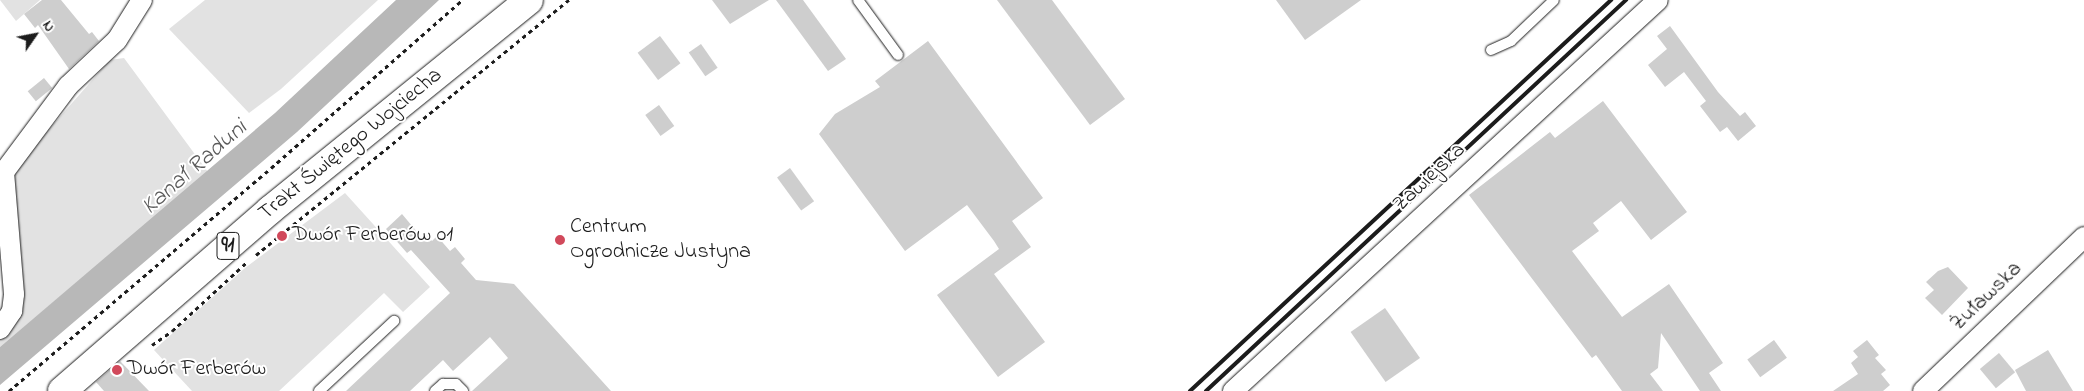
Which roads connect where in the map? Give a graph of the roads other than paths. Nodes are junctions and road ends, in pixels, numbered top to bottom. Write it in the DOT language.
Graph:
graph roads {
  1 [pos="142,0"];
  2 [pos="529,0"];
  3 [pos="858,0"];
  4 [pos="1554,0"];
  5 [pos="1658,0"];
  6 [pos="1491,50"];
  7 [pos="898,55"];
  8 [pos="2084,237"];
  9 [pos="394,320"];
  10 [pos="0,329"];
  11 [pos="62,391"];
  12 [pos="319,391"];
  13 [pos="435,391"];
  14 [pos="463,391"];
  15 [pos="1233,391"];
  16 [pos="1923,391"];
  1 -- 10 [label="street"];
  2 -- 11 [label="main road, Trakt Świętego Wojciecha / 91"];
  3 -- 7 [label="lane"];
  4 -- 6 [label="lane"];
  5 -- 15 [label="street, Zawiejska"];
  8 -- 16 [label="street, Żuławska"];
  9 -- 12 [label="lane"];
  13 -- 14 [label="lane"];
}
